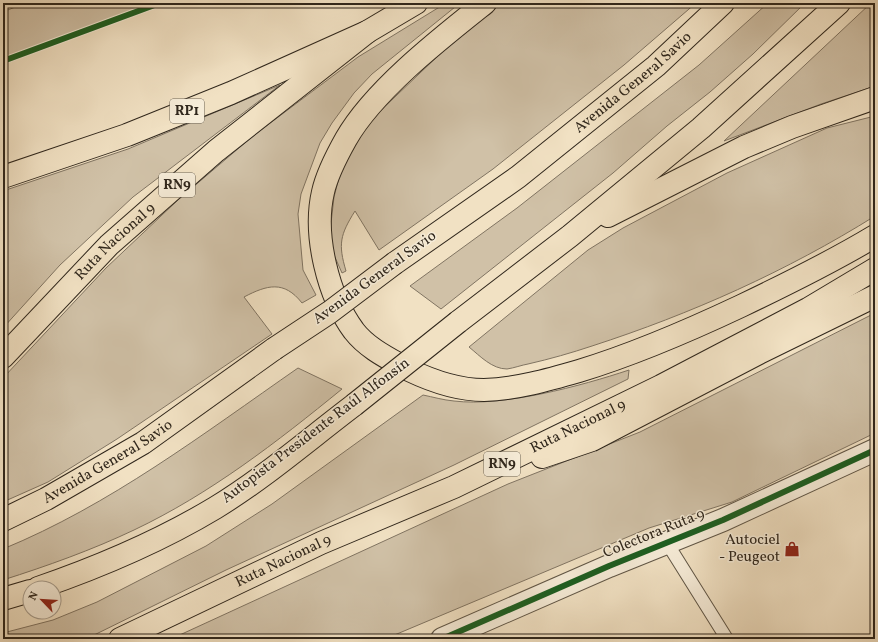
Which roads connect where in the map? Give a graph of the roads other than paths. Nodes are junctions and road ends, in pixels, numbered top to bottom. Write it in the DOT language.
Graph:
graph roads {
  1 [pos="416,3"];
  2 [pos="484,3"];
  3 [pos="723,3"];
  4 [pos="839,3"];
  5 [pos="367,32"];
  6 [pos="875,98"];
  7 [pos="3,177"];
  8 [pos="570,236"];
  9 [pos="875,236"];
  10 [pos="875,269"];
  11 [pos="875,296"];
  12 [pos="3,357"];
  13 [pos="875,450"];
  14 [pos="454,487"];
  15 [pos="3,520"];
  16 [pos="667,544"];
  17 [pos="62,580"];
  18 [pos="22,594"];
  19 [pos="3,600"];
  20 [pos="120,639"];
  21 [pos="442,639"];
  22 [pos="727,639"];
  1 -- 5 [label="highway, RN9"];
  2 -- 9 [label="highway"];
  3 -- 15 [label="highway, Avenida General Savio, bridge"];
  4 -- 8 [label="highway"];
  5 -- 7 [label="highway, RP1"];
  5 -- 12 [label="highway, Ruta Nacional 9 / RN9"];
  6 -- 8 [label="highway"];
  8 -- 17 [label="highway, Autopista Presidente Raúl Alfonsín, bridge"];
  10 -- 14 [label="highway, Ruta Nacional 9 / RN9"];
  11 -- 14 [label="highway"];
  13 -- 16 [label="street, Colectora Ruta 9"];
  14 -- 20 [label="highway, Ruta Nacional 9 / RN9"];
  16 -- 21 [label="street, Colectora Ruta 9"];
  16 -- 22 [label="lane"];
  18 -- 19 [label="highway"];
}
